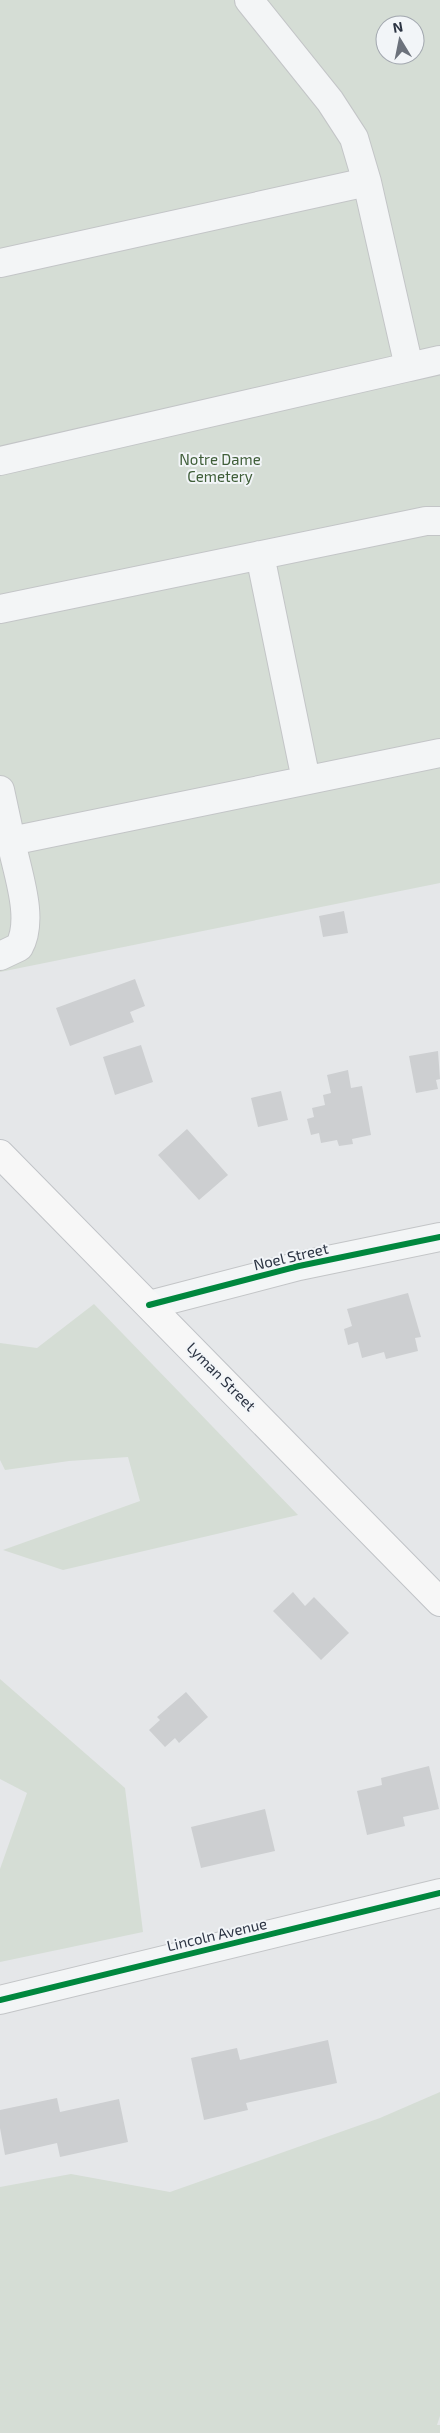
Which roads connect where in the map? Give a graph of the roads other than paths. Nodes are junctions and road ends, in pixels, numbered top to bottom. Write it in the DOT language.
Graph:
graph roads {
  1 [pos="249,0"];
  2 [pos="367,182"];
  3 [pos="0,263"];
  4 [pos="440,360"];
  5 [pos="409,367"];
  6 [pos="0,461"];
  7 [pos="440,521"];
  8 [pos="260,555"];
  9 [pos="0,609"];
  10 [pos="440,753"];
  11 [pos="306,780"];
  12 [pos="0,790"];
  13 [pos="11,841"];
  14 [pos="0,956"];
  15 [pos="6,1168"];
  16 [pos="440,1237"];
  17 [pos="149,1305"];
  18 [pos="440,1602"];
  19 [pos="440,1893"];
  20 [pos="0,2000"];
  1 -- 2 [label="street"];
  2 -- 3 [label="street"];
  2 -- 5 [label="street"];
  4 -- 5 [label="street"];
  5 -- 6 [label="street"];
  7 -- 8 [label="street"];
  8 -- 9 [label="street"];
  8 -- 11 [label="street"];
  10 -- 11 [label="street"];
  11 -- 13 [label="street"];
  12 -- 13 [label="street"];
  13 -- 14 [label="street"];
  15 -- 17 [label="main road, Lyman Street"];
  16 -- 17 [label="street, Noel Street"];
  17 -- 18 [label="main road, Lyman Street"];
  19 -- 20 [label="street, Lincoln Avenue"];
}
